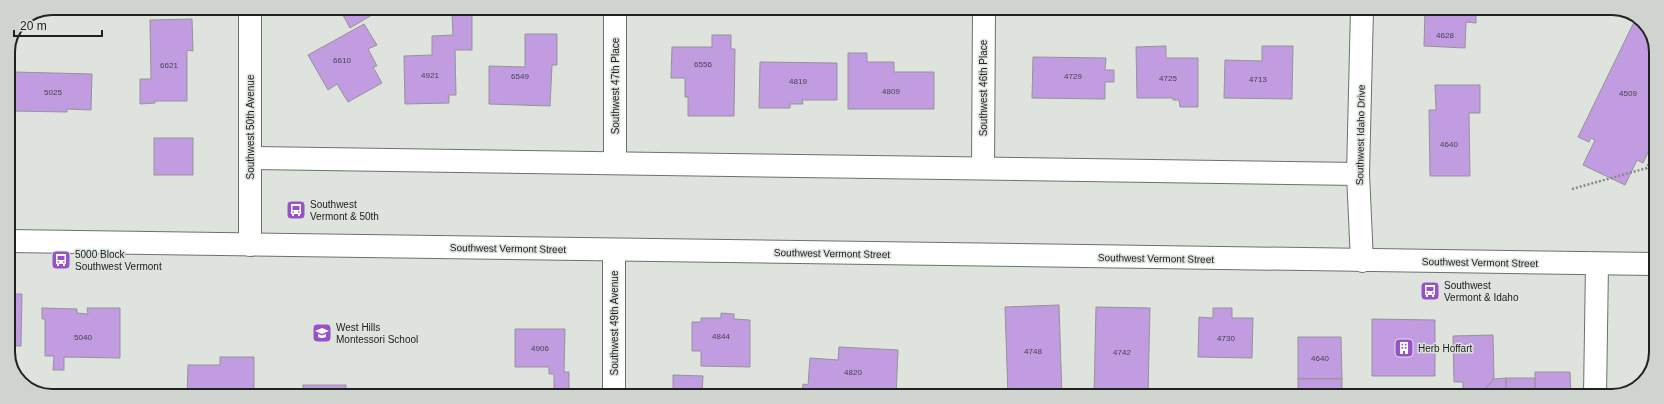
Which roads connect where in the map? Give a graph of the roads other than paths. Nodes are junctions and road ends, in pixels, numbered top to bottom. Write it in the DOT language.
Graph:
graph roads {
  1 [pos="250,15"];
  2 [pos="615,15"];
  3 [pos="984,15"];
  4 [pos="1362,15"];
  5 [pos="250,158"];
  6 [pos="615,163"];
  7 [pos="983,168"];
  8 [pos="1358,174"];
  9 [pos="15,241"];
  10 [pos="250,245"];
  11 [pos="614,250"];
  12 [pos="1362,261"];
  13 [pos="1597,264"];
  14 [pos="1649,264"];
  15 [pos="614,389"];
  16 [pos="1595,389"];
  1 -- 5 [label="street, Southwest 50th Avenue"];
  2 -- 6 [label="street, Southwest 47th Place"];
  3 -- 7 [label="street, Southwest 46th Place"];
  4 -- 8 [label="street, Southwest Idaho Drive"];
  5 -- 6 [label="street"];
  5 -- 10 [label="street, Southwest 50th Avenue"];
  6 -- 7 [label="street"];
  7 -- 8 [label="street"];
  8 -- 12 [label="street, Southwest Idaho Drive"];
  9 -- 10 [label="street, Southwest Vermont Street"];
  10 -- 11 [label="street, Southwest Vermont Street"];
  11 -- 12 [label="street, Southwest Vermont Street"];
  11 -- 15 [label="street, Southwest 49th Avenue"];
  12 -- 13 [label="street, Southwest Vermont Street"];
  13 -- 14 [label="street, Southwest Vermont Street"];
  13 -- 16 [label="street"];
}
